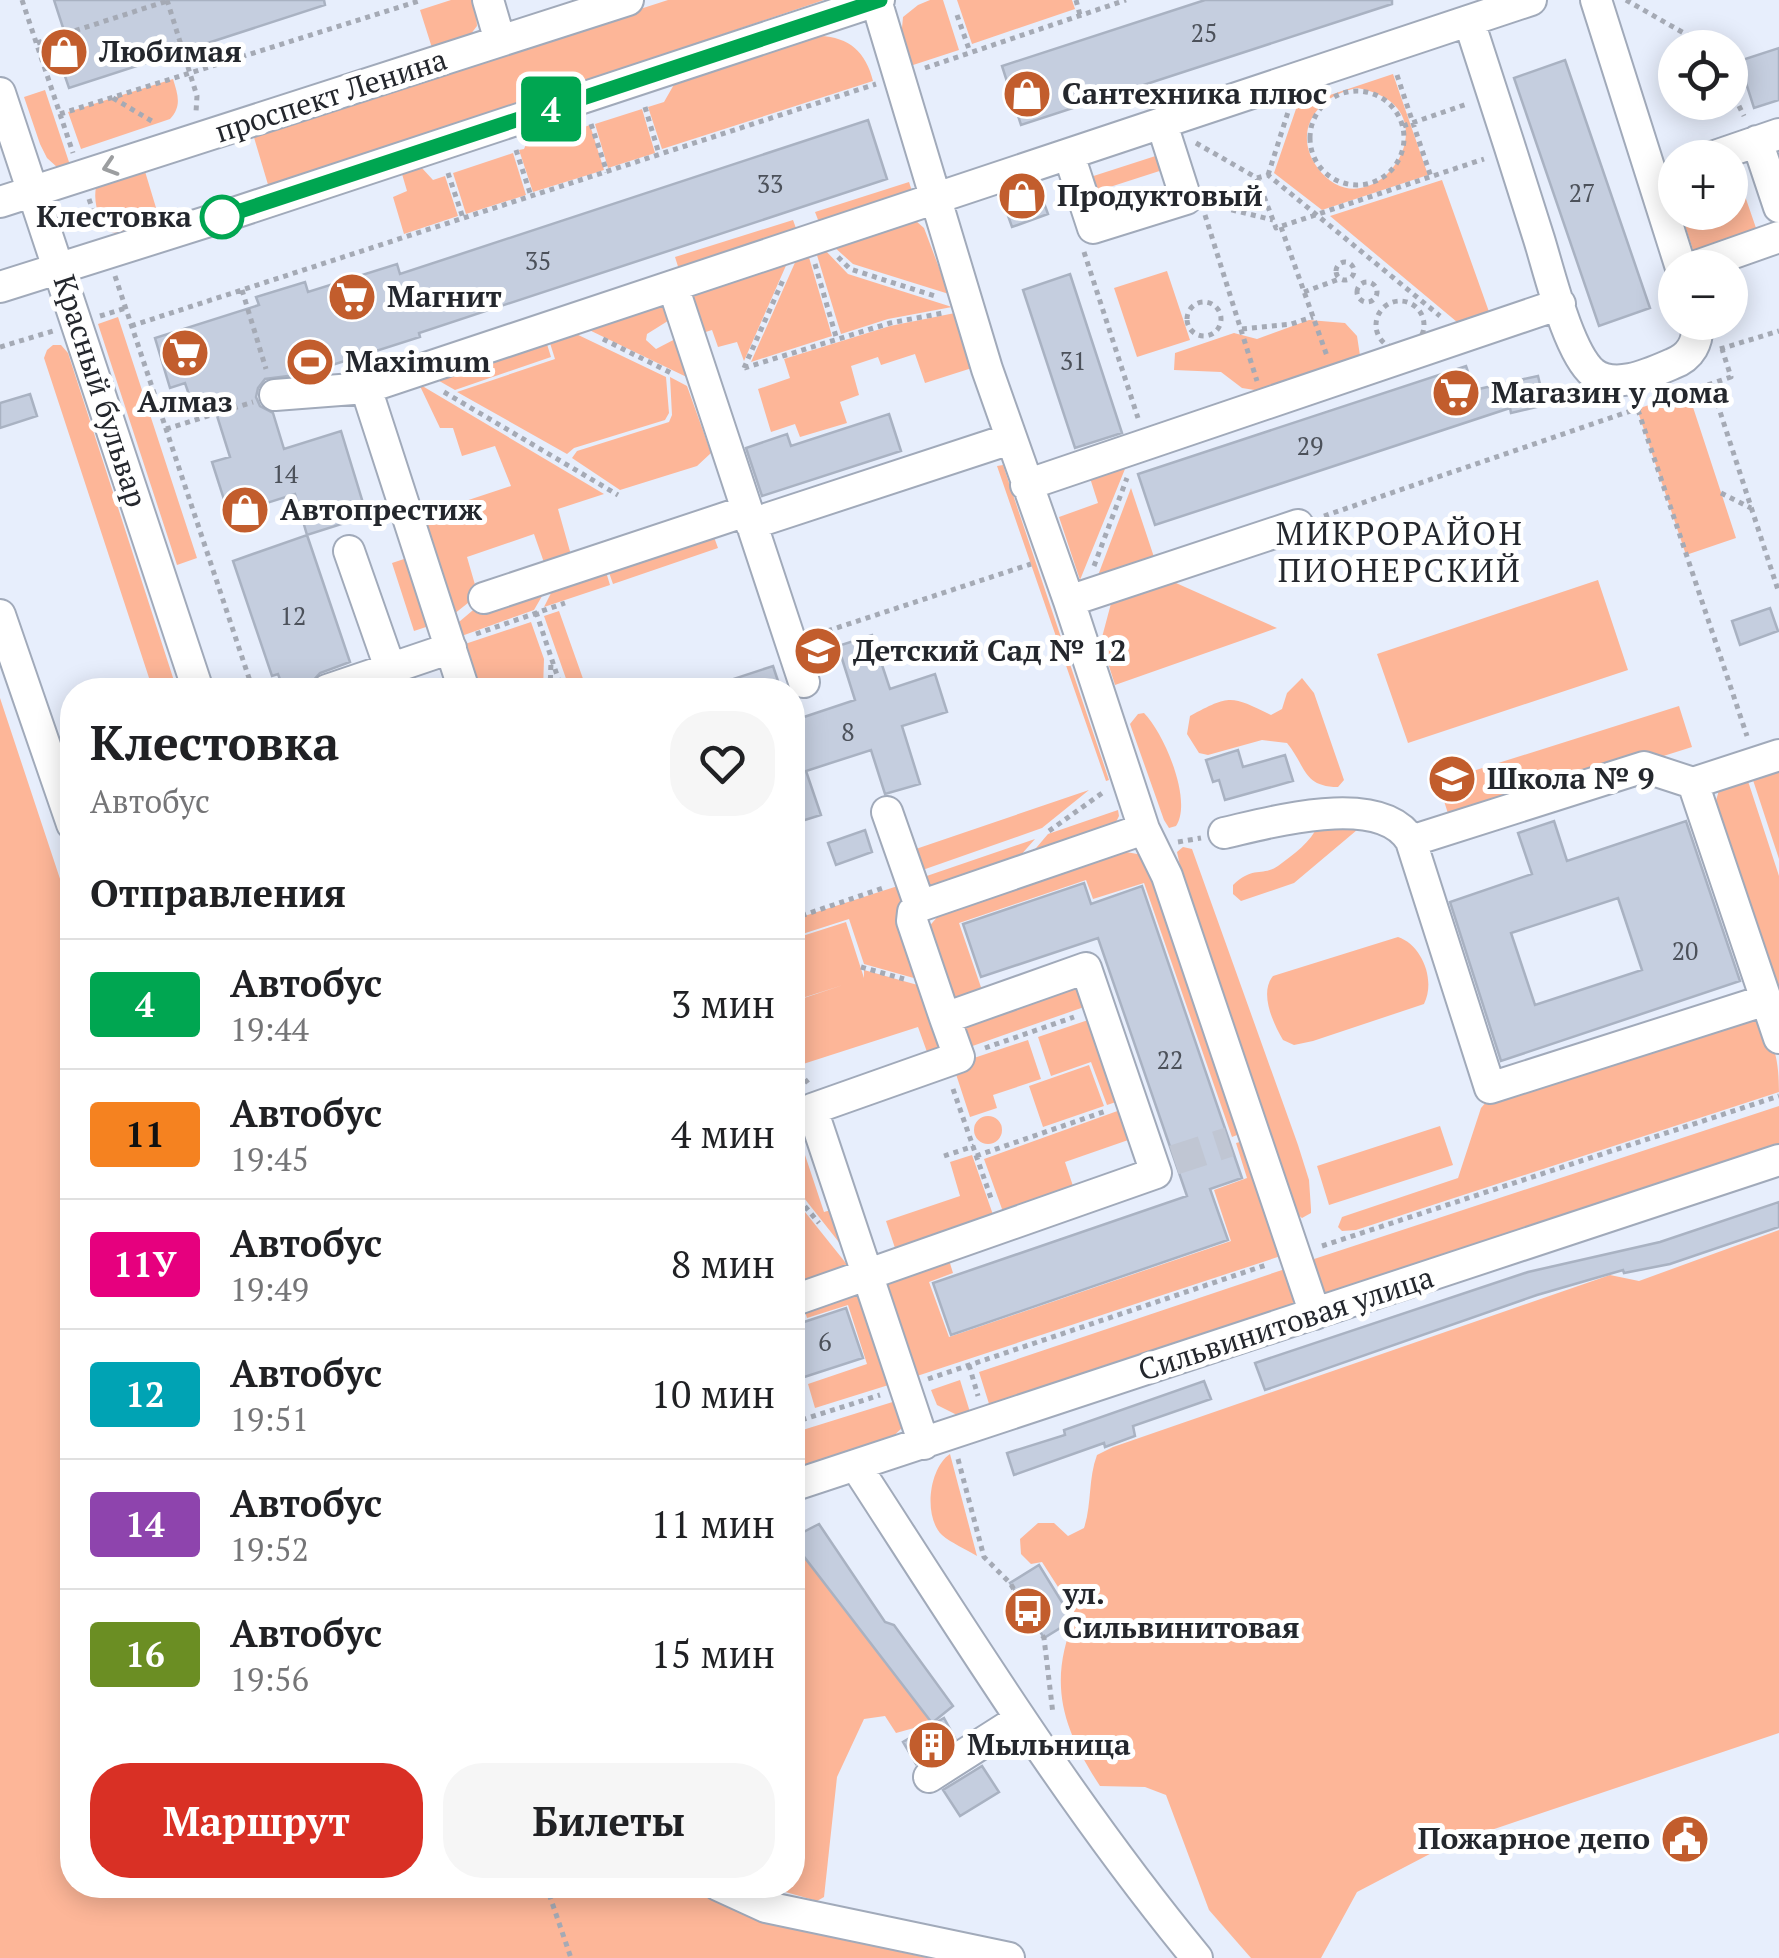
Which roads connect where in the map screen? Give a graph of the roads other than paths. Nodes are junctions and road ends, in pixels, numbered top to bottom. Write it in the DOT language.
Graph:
graph roads {
  1 [pos="488,0"];
  2 [pos="628,0"];
  3 [pos="877,0"];
  4 [pos="1531,0"];
  5 [pos="1596,0"];
  6 [pos="1469,21"];
  7 [pos="500,42"];
  8 [pos="0,92"];
  9 [pos="1162,124"];
  10 [pos="1768,138"];
  11 [pos="1070,155"];
  12 [pos="1658,160"];
  13 [pos="34,192"];
  14 [pos="936,200"];
  15 [pos="0,202"];
  16 [pos="1779,207"];
  17 [pos="1779,237"];
  18 [pos="1742,250"];
  19 [pos="59,268"];
  20 [pos="0,286"];
  21 [pos="673,286"];
  22 [pos="1560,304"];
  23 [pos="1706,340"];
  24 [pos="366,388"];
  25 [pos="275,395"];
  26 [pos="1010,438"];
  27 [pos="1026,485"];
  28 [pos="748,518"];
  29 [pos="1298,525"];
  30 [pos="349,551"];
  31 [pos="484,598"];
  32 [pos="1075,599"];
  33 [pos="0,614"];
  34 [pos="450,646"];
  35 [pos="390,668"];
  36 [pos="194,678"];
  37 [pos="361,678"];
  38 [pos="460,678"];
  39 [pos="803,678"];
  40 [pos="1767,759"];
  41 [pos="1694,783"];
  42 [pos="60,789"];
  43 [pos="887,812"];
  44 [pos="1144,829"];
  45 [pos="1224,833"];
  46 [pos="1411,842"];
  47 [pos="920,906"];
  48 [pos="1766,1000"];
  49 [pos="945,1018"];
  50 [pos="1779,1038"];
  51 [pos="1779,1160"];
  52 [pos="870,1276"];
  53 [pos="805,1298"];
  54 [pos="1316,1314"];
  55 [pos="924,1444"];
  56 [pos="856,1466"];
  57 [pos="805,1482"];
  58 [pos="1020,1718"];
  59 [pos="929,1777"];
  60 [pos="746,1898"];
  61 [pos="1009,1958"];
  62 [pos="1198,1958"];
  1 -- 7 [label="street"];
  2 -- 7 [label="street, проспект Ленина"];
  3 -- 14 [label="street"];
  3 -- 19 [label="street"];
  4 -- 6 [label="street"];
  5 -- 12 [label="street"];
  6 -- 9 [label="street"];
  6 -- 22 [label="street"];
  7 -- 13 [label="street, проспект Ленина, one-way"];
  8 -- 13 [label="street, Красный бульвар"];
  9 -- 11 [label="street"];
  9 -- 11 [label="street"];
  10 -- 16 [label="street"];
  11 -- 14 [label="street"];
  13 -- 15 [label="street, проспект Ленина"];
  13 -- 19 [label="street, Красный бульвар"];
  14 -- 21 [label="street"];
  14 -- 26 [label="street"];
  17 -- 18 [label="street"];
  19 -- 20 [label="street"];
  19 -- 36 [label="street, Красный бульвар"];
  21 -- 24 [label="street"];
  21 -- 28 [label="street"];
  22 -- 23 [label="street"];
  22 -- 27 [label="street"];
  24 -- 25 [label="street"];
  24 -- 34 [label="street"];
  26 -- 27 [label="street"];
  26 -- 28 [label="street"];
  27 -- 32 [label="street"];
  28 -- 31 [label="street"];
  28 -- 39 [label="street"];
  29 -- 32 [label="street"];
  30 -- 35 [label="street"];
  32 -- 44 [label="street"];
  33 -- 42 [label="street"];
  34 -- 35 [label="street"];
  34 -- 38 [label="street"];
  35 -- 37 [label="street"];
  40 -- 41 [label="street"];
  41 -- 46 [label="street"];
  41 -- 48 [label="street"];
  43 -- 47 [label="street"];
  44 -- 47 [label="street"];
  44 -- 54 [label="street"];
  45 -- 46 [label="street"];
  46 -- 48 [label="street"];
  47 -- 49 [label="street"];
  48 -- 50 [label="street"];
  49 -- 52 [label="street"];
  49 -- 52 [label="street"];
  51 -- 54 [label="street, Сильвинитовая улица"];
  52 -- 53 [label="street"];
  52 -- 55 [label="street"];
  54 -- 55 [label="street, Сильвинитовая улица"];
  55 -- 56 [label="street, Сильвинитовая улица"];
  56 -- 57 [label="street, Сильвинитовая улица"];
  56 -- 58 [label="street"];
  58 -- 59 [label="street"];
  58 -- 62 [label="street"];
  60 -- 61 [label="street"];
}
